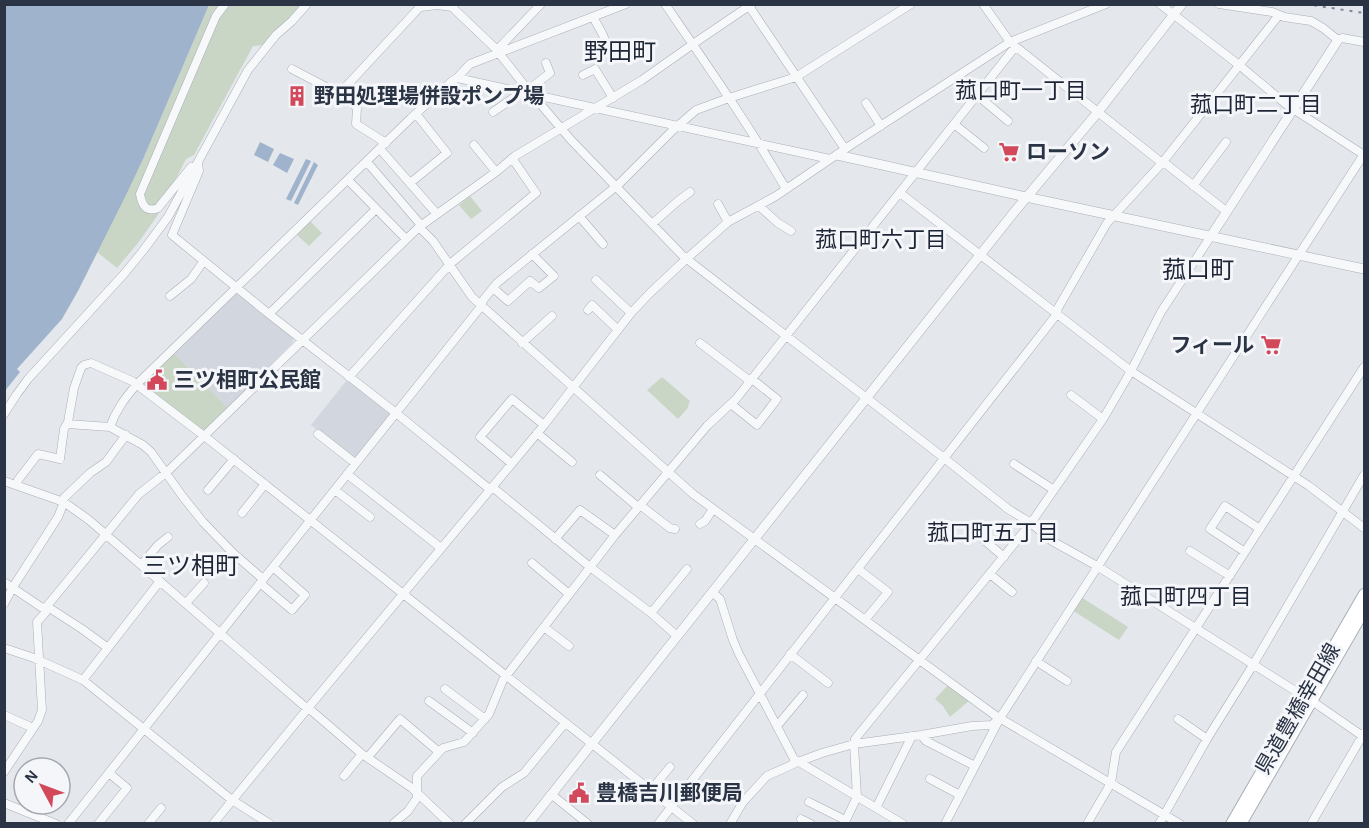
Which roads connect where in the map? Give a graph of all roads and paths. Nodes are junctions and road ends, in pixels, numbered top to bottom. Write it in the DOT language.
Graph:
graph roads {
  1 [pos="225,4"];
  2 [pos="306,4"];
  3 [pos="541,4"];
  4 [pos="626,4"];
  5 [pos="665,4"];
  6 [pos="911,4"];
  7 [pos="983,4"];
  8 [pos="1106,4"];
  9 [pos="1160,4"];
  10 [pos="1182,4"];
  11 [pos="1219,4"];
  12 [pos="437,5"];
  13 [pos="751,5"];
  14 [pos="1174,15"];
  15 [pos="1279,15"];
  16 [pos="593,17"];
  17 [pos="605,40"];
  18 [pos="1338,40"];
  19 [pos="1365,42"];
  20 [pos="693,45"];
  21 [pos="1012,45"];
  22 [pos="498,52"];
  23 [pos="546,63"];
  24 [pos="1239,65"];
  25 [pos="292,69"];
  26 [pos="583,75"];
  27 [pos="796,77"];
  28 [pos="457,78"];
  29 [pos="527,92"];
  30 [pos="339,94"];
  31 [pos="977,95"];
  32 [pos="613,98"];
  33 [pos="729,98"];
  34 [pos="866,103"];
  35 [pos="597,108"];
  36 [pos="1292,109"];
  37 [pos="493,112"];
  38 [pos="1098,112"];
  39 [pos="416,114"];
  40 [pos="1008,121"];
  41 [pos="954,124"];
  42 [pos="677,126"];
  43 [pos="881,126"];
  44 [pos="561,129"];
  45 [pos="1226,142"];
  46 [pos="759,143"];
  47 [pos="474,144"];
  48 [pos="383,146"];
  49 [pos="984,148"];
  50 [pos="837,154"];
  51 [pos="1364,155"];
  52 [pos="513,158"];
  53 [pos="367,162"];
  54 [pos="198,163"];
  55 [pos="1161,163"];
  56 [pos="496,172"];
  57 [pos="915,172"];
  58 [pos="348,180"];
  59 [pos="410,183"];
  60 [pos="616,186"];
  61 [pos="1193,186"];
  62 [pos="786,189"];
  63 [pos="690,192"];
  64 [pos="900,193"];
  65 [pos="1026,197"];
  66 [pos="718,204"];
  67 [pos="759,206"];
  68 [pos="376,209"];
  69 [pos="1226,212"];
  70 [pos="436,213"];
  71 [pos="1113,215"];
  72 [pos="579,216"];
  73 [pos="728,222"];
  74 [pos="652,224"];
  75 [pos="420,226"];
  76 [pos="791,231"];
  77 [pos="1211,236"];
  78 [pos="406,239"];
  79 [pos="603,244"];
  80 [pos="532,254"];
  81 [pos="980,255"];
  82 [pos="1300,255"];
  83 [pos="687,259"];
  84 [pos="203,262"];
  85 [pos="450,264"];
  86 [pos="1365,269"];
  87 [pos="596,280"];
  88 [pos="236,288"];
  89 [pos="493,288"];
  90 [pos="170,297"];
  91 [pos="481,305"];
  92 [pos="588,310"];
  93 [pos="631,313"];
  94 [pos="268,314"];
  95 [pos="1056,314"];
  96 [pos="552,316"];
  97 [pos="618,330"];
  98 [pos="787,335"];
  99 [pos="302,339"];
  100 [pos="522,343"];
  101 [pos="700,343"];
  102 [pos="1365,367"];
  103 [pos="1131,371"];
  104 [pos="349,377"];
  105 [pos="751,380"];
  106 [pos="137,384"];
  107 [pos="573,388"];
  108 [pos="1071,395"];
  109 [pos="866,398"];
  110 [pos="730,404"];
  111 [pos="396,413"];
  112 [pos="4,414"];
  113 [pos="1196,414"];
  114 [pos="1103,419"];
  115 [pos="67,424"];
  116 [pos="544,425"];
  117 [pos="110,427"];
  118 [pos="537,433"];
  119 [pos="318,434"];
  120 [pos="126,435"];
  121 [pos="204,436"];
  122 [pos="944,458"];
  123 [pos="234,459"];
  124 [pos="572,462"];
  125 [pos="511,463"];
  126 [pos="355,464"];
  127 [pos="1014,464"];
  128 [pos="668,471"];
  129 [pos="167,472"];
  130 [pos="347,474"];
  131 [pos="600,475"];
  132 [pos="1365,475"];
  133 [pos="1294,477"];
  134 [pos="4,481"];
  135 [pos="266,484"];
  136 [pos="17,485"];
  137 [pos="490,489"];
  138 [pos="208,490"];
  139 [pos="335,490"];
  140 [pos="1053,490"];
  141 [pos="63,502"];
  142 [pos="639,506"];
  143 [pos="713,508"];
  144 [pos="1343,511"];
  145 [pos="242,513"];
  146 [pos="370,517"];
  147 [pos="311,520"];
  148 [pos="1031,523"];
  149 [pos="700,524"];
  150 [pos="1365,528"];
  151 [pos="1260,529"];
  152 [pos="675,530"];
  153 [pos="105,535"];
  154 [pos="615,535"];
  155 [pos="168,537"];
  156 [pos="555,539"];
  157 [pos="754,539"];
  158 [pos="984,540"];
  159 [pos="441,548"];
  160 [pos="1190,551"];
  161 [pos="1245,552"];
  162 [pos="1004,557"];
  163 [pos="532,563"];
  164 [pos="141,565"];
  165 [pos="1097,566"];
  166 [pos="273,567"];
  167 [pos="590,567"];
  168 [pos="687,569"];
  169 [pos="858,569"];
  170 [pos="990,574"];
  171 [pos="1230,576"];
  172 [pos="262,581"];
  173 [pos="4,582"];
  174 [pos="160,582"];
  175 [pos="204,583"];
  176 [pos="13,587"];
  177 [pos="711,592"];
  178 [pos="1012,592"];
  179 [pos="403,593"];
  180 [pos="569,594"];
  181 [pos="1365,594"];
  182 [pos="835,598"];
  183 [pos="186,603"];
  184 [pos="4,604"];
  185 [pos="46,609"];
  186 [pos="1365,611"];
  187 [pos="651,613"];
  188 [pos="865,620"];
  189 [pos="544,627"];
  190 [pos="1195,629"];
  191 [pos="220,633"];
  192 [pos="677,636"];
  193 [pos="569,646"];
  194 [pos="4,648"];
  195 [pos="108,648"];
  196 [pos="790,654"];
  197 [pos="40,661"];
  198 [pos="920,661"];
  199 [pos="1036,661"];
  200 [pos="1254,665"];
  201 [pos="507,675"];
  202 [pos="83,680"];
  203 [pos="1067,681"];
  204 [pos="828,683"];
  205 [pos="445,689"];
  206 [pos="759,694"];
  207 [pos="804,695"];
  208 [pos="1308,699"];
  209 [pos="429,701"];
  210 [pos="308,708"];
  211 [pos="4,715"];
  212 [pos="1000,718"];
  213 [pos="1178,718"];
  214 [pos="485,719"];
  215 [pos="565,723"];
  216 [pos="777,726"];
  217 [pos="33,728"];
  218 [pos="143,730"];
  219 [pos="473,732"];
  220 [pos="1364,735"];
  221 [pos="916,736"];
  222 [pos="1207,739"];
  223 [pos="592,743"];
  224 [pos="854,744"];
  225 [pos="439,752"];
  226 [pos="365,756"];
  227 [pos="798,762"];
  228 [pos="670,766"];
  229 [pos="975,766"];
  230 [pos="4,772"];
  231 [pos="109,773"];
  232 [pos="344,776"];
  233 [pos="930,779"];
  234 [pos="1112,783"];
  235 [pos="651,790"];
  236 [pos="417,792"];
  237 [pos="551,794"];
  238 [pos="960,795"];
  239 [pos="857,797"];
  240 [pos="232,800"];
  241 [pos="809,802"];
  242 [pos="4,803"];
  243 [pos="671,806"];
  244 [pos="161,808"];
  245 [pos="876,808"];
  246 [pos="1164,815"];
  247 [pos="801,819"];
  248 [pos="844,822"];
  249 [pos="56,824"];
  250 [pos="68,824"];
  251 [pos="98,824"];
  252 [pos="148,824"];
  253 [pos="213,824"];
  254 [pos="270,824"];
  255 [pos="393,824"];
  256 [pos="450,824"];
  257 [pos="465,824"];
  258 [pos="528,824"];
  259 [pos="588,824"];
  260 [pos="658,824"];
  261 [pos="693,824"];
  262 [pos="730,824"];
  263 [pos="811,824"];
  264 [pos="903,824"];
  265 [pos="945,824"];
  266 [pos="1087,824"];
  267 [pos="1159,824"];
  268 [pos="1180,824"];
  269 [pos="1231,824"];
  270 [pos="1241,824"];
  271 [pos="1311,824"];
  1 -- 54 [label="street"];
  2 -- 54 [label="street"];
  3 -- 22 [label="street"];
  4 -- 16 [label="street"];
  5 -- 20 [label="street"];
  6 -- 27 [label="street"];
  7 -- 21 [label="street"];
  8 -- 21 [label="street"];
  9 -- 14 [label="street"];
  10 -- 14 [label="street"];
  11 -- 15 [label="street"];
  12 -- 22 [label="street"];
  12 -- 30 [label="street"];
  13 -- 20 [label="street"];
  13 -- 27 [label="street"];
  14 -- 24 [label="street"];
  14 -- 38 [label="street"];
  15 -- 18 [label="street"];
  15 -- 24 [label="street"];
  16 -- 17 [label="street"];
  16 -- 22 [label="street"];
  18 -- 19 [label="street"];
  18 -- 36 [label="street"];
  20 -- 32 [label="street"];
  20 -- 33 [label="street"];
  21 -- 31 [label="street"];
  21 -- 38 [label="street"];
  21 -- 43 [label="street"];
  22 -- 28 [label="street"];
  22 -- 29 [label="street"];
  23 -- 29 [label="street"];
  24 -- 36 [label="street"];
  24 -- 55 [label="street"];
  25 -- 30 [label="street"];
  26 -- 32 [label="street"];
  27 -- 33 [label="street"];
  27 -- 50 [label="street"];
  28 -- 29 [label="street"];
  28 -- 39 [label="street"];
  29 -- 35 [label="street"];
  29 -- 37 [label="street"];
  29 -- 44 [label="street"];
  30 -- 48 [label="street"];
  31 -- 40 [label="street"];
  31 -- 41 [label="street"];
  32 -- 35 [label="street"];
  33 -- 42 [label="street"];
  33 -- 46 [label="street"];
  34 -- 43 [label="street"];
  35 -- 42 [label="street"];
  35 -- 44 [label="street"];
  36 -- 51 [label="street"];
  36 -- 69 [label="street"];
  38 -- 55 [label="street"];
  38 -- 65 [label="street"];
  39 -- 48 [label="street"];
  39 -- 59 [label="street"];
  41 -- 49 [label="street"];
  41 -- 57 [label="street"];
  42 -- 46 [label="street"];
  42 -- 60 [label="street"];
  43 -- 50 [label="street"];
  44 -- 52 [label="street"];
  44 -- 60 [label="street"];
  45 -- 61 [label="street"];
  46 -- 50 [label="street"];
  46 -- 62 [label="street"];
  47 -- 56 [label="street"];
  48 -- 53 [label="street"];
  48 -- 59 [label="street"];
  50 -- 57 [label="street"];
  50 -- 62 [label="street"];
  51 -- 82 [label="street"];
  52 -- 56 [label="street"];
  52 -- 85 [label="street"];
  53 -- 58 [label="street"];
  53 -- 75 [label="street"];
  54 -- 84 [label="street"];
  54 -- 112 [label="street"];
  55 -- 61 [label="street"];
  55 -- 71 [label="street"];
  56 -- 70 [label="street"];
  57 -- 64 [label="street"];
  57 -- 65 [label="street"];
  58 -- 68 [label="street"];
  58 -- 88 [label="street"];
  59 -- 70 [label="street"];
  60 -- 72 [label="street"];
  60 -- 74 [label="street"];
  61 -- 69 [label="street"];
  62 -- 67 [label="street"];
  63 -- 74 [label="street"];
  64 -- 81 [label="street"];
  64 -- 98 [label="street"];
  65 -- 71 [label="street"];
  65 -- 81 [label="street"];
  66 -- 73 [label="street"];
  67 -- 73 [label="street"];
  67 -- 76 [label="street"];
  68 -- 78 [label="street"];
  68 -- 94 [label="street"];
  69 -- 77 [label="street"];
  70 -- 75 [label="street"];
  71 -- 77 [label="street"];
  71 -- 95 [label="street"];
  72 -- 79 [label="street"];
  72 -- 80 [label="street"];
  73 -- 83 [label="street"];
  74 -- 83 [label="street"];
  75 -- 78 [label="street"];
  75 -- 85 [label="street"];
  77 -- 82 [label="street"];
  77 -- 103 [label="street"];
  78 -- 99 [label="street"];
  80 -- 89 [label="street"];
  80 -- 89 [label="street"];
  81 -- 95 [label="street"];
  81 -- 109 [label="street"];
  82 -- 86 [label="street"];
  82 -- 113 [label="street"];
  83 -- 93 [label="street"];
  83 -- 98 [label="street"];
  84 -- 88 [label="street"];
  84 -- 90 [label="street"];
  85 -- 91 [label="street"];
  85 -- 104 [label="street"];
  87 -- 93 [label="street"];
  88 -- 94 [label="street"];
  88 -- 106 [label="street"];
  89 -- 91 [label="street"];
  91 -- 100 [label="street"];
  91 -- 111 [label="street"];
  92 -- 97 [label="street"];
  93 -- 97 [label="street"];
  94 -- 99 [label="street"];
  95 -- 103 [label="street"];
  95 -- 122 [label="street"];
  96 -- 100 [label="street"];
  97 -- 107 [label="street"];
  98 -- 105 [label="street"];
  98 -- 109 [label="street"];
  99 -- 104 [label="street"];
  99 -- 121 [label="street"];
  100 -- 107 [label="street"];
  101 -- 105 [label="street"];
  102 -- 133 [label="street"];
  103 -- 113 [label="street"];
  103 -- 114 [label="street"];
  104 -- 111 [label="street"];
  105 -- 110 [label="street"];
  105 -- 110 [label="street"];
  106 -- 115 [label="street"];
  106 -- 117 [label="street"];
  106 -- 121 [label="street"];
  107 -- 116 [label="street"];
  107 -- 128 [label="street"];
  108 -- 114 [label="street"];
  109 -- 122 [label="street"];
  109 -- 157 [label="street"];
  110 -- 128 [label="street"];
  111 -- 126 [label="street"];
  111 -- 137 [label="street"];
  113 -- 133 [label="street"];
  113 -- 165 [label="street"];
  114 -- 140 [label="street"];
  115 -- 117 [label="street"];
  115 -- 136 [label="street"];
  116 -- 118 [label="street"];
  116 -- 125 [label="street"];
  117 -- 120 [label="street"];
  118 -- 124 [label="street"];
  118 -- 125 [label="street"];
  119 -- 126 [label="street"];
  120 -- 129 [label="street"];
  120 -- 141 [label="street"];
  121 -- 123 [label="street"];
  121 -- 129 [label="street"];
  122 -- 148 [label="street"];
  122 -- 169 [label="street"];
  123 -- 135 [label="street"];
  123 -- 138 [label="street"];
  125 -- 137 [label="street"];
  126 -- 130 [label="street"];
  127 -- 140 [label="street"];
  128 -- 142 [label="street"];
  128 -- 143 [label="street"];
  129 -- 153 [label="street"];
  129 -- 172 [label="street"];
  130 -- 139 [label="street"];
  130 -- 159 [label="street"];
  131 -- 142 [label="street"];
  132 -- 144 [label="street"];
  133 -- 144 [label="street"];
  133 -- 151 [label="street"];
  134 -- 136 [label="street"];
  135 -- 145 [label="street"];
  135 -- 147 [label="street"];
  136 -- 141 [label="street"];
  137 -- 156 [label="street"];
  137 -- 159 [label="street"];
  139 -- 146 [label="street"];
  139 -- 147 [label="street"];
  140 -- 148 [label="street"];
  141 -- 153 [label="street"];
  141 -- 176 [label="street"];
  142 -- 152 [label="street"];
  142 -- 154 [label="street"];
  143 -- 149 [label="street"];
  143 -- 157 [label="street"];
  144 -- 150 [label="street"];
  144 -- 200 [label="street"];
  147 -- 166 [label="street"];
  147 -- 179 [label="street"];
  148 -- 162 [label="street"];
  148 -- 165 [label="street"];
  151 -- 161 [label="street"];
  151 -- 161 [label="street"];
  153 -- 164 [label="street"];
  153 -- 185 [label="street"];
  154 -- 156 [label="street"];
  154 -- 167 [label="street"];
  155 -- 164 [label="street"];
  156 -- 167 [label="street"];
  157 -- 177 [label="street"];
  157 -- 182 [label="street"];
  158 -- 162 [label="street"];
  159 -- 179 [label="street"];
  160 -- 171 [label="street"];
  161 -- 171 [label="street"];
  162 -- 170 [label="street"];
  163 -- 180 [label="street"];
  164 -- 174 [label="street"];
  165 -- 190 [label="street"];
  165 -- 199 [label="street"];
  166 -- 172 [label="street"];
  166 -- 172 [label="street"];
  167 -- 180 [label="street"];
  167 -- 187 [label="street"];
  168 -- 187 [label="street"];
  169 -- 182 [label="street"];
  169 -- 188 [label="street"];
  170 -- 178 [label="street"];
  170 -- 198 [label="street"];
  171 -- 190 [label="street"];
  172 -- 191 [label="street"];
  173 -- 176 [label="street"];
  174 -- 183 [label="street"];
  174 -- 195 [label="street"];
  175 -- 183 [label="street"];
  176 -- 184 [label="street"];
  176 -- 185 [label="street"];
  177 -- 192 [label="street"];
  177 -- 206 [label="street"];
  179 -- 201 [label="street"];
  179 -- 210 [label="street"];
  180 -- 189 [label="street"];
  181 -- 208 [label="main road, 県道豊橋幸田線"];
  182 -- 188 [label="street"];
  182 -- 196 [label="street"];
  183 -- 191 [label="street"];
  185 -- 195 [label="street"];
  185 -- 197 [label="street"];
  186 -- 208 [label="main road, 県道豊橋幸田線"];
  187 -- 192 [label="street"];
  188 -- 198 [label="street"];
  189 -- 193 [label="street"];
  189 -- 201 [label="street"];
  190 -- 200 [label="street"];
  190 -- 234 [label="street"];
  191 -- 210 [label="street"];
  191 -- 218 [label="street"];
  192 -- 223 [label="street"];
  194 -- 197 [label="street"];
  195 -- 202 [label="street"];
  196 -- 204 [label="street"];
  196 -- 206 [label="street"];
  197 -- 202 [label="street"];
  197 -- 217 [label="street"];
  198 -- 212 [label="street"];
  198 -- 224 [label="street"];
  199 -- 203 [label="street"];
  199 -- 212 [label="street"];
  200 -- 208 [label="street"];
  200 -- 222 [label="street"];
  201 -- 214 [label="street"];
  201 -- 215 [label="street"];
  202 -- 218 [label="street"];
  205 -- 214 [label="street"];
  206 -- 216 [label="street"];
  206 -- 243 [label="street"];
  207 -- 216 [label="street"];
  208 -- 220 [label="street"];
  208 -- 269 [label="main road, 県道豊橋幸田線"];
  208 -- 270 [label="main road, 県道豊橋幸田線"];
  209 -- 219 [label="street"];
  210 -- 226 [label="street"];
  210 -- 240 [label="street"];
  211 -- 217 [label="street"];
  212 -- 221 [label="street"];
  212 -- 229 [label="street"];
  212 -- 234 [label="street"];
  213 -- 222 [label="street"];
  214 -- 219 [label="street"];
  215 -- 223 [label="street"];
  215 -- 257 [label="street"];
  216 -- 227 [label="street"];
  217 -- 230 [label="street"];
  218 -- 231 [label="street"];
  218 -- 240 [label="street"];
  219 -- 225 [label="street"];
  220 -- 271 [label="street"];
  221 -- 224 [label="street"];
  221 -- 229 [label="street"];
  221 -- 245 [label="street"];
  222 -- 246 [label="street"];
  223 -- 235 [label="street"];
  223 -- 237 [label="street"];
  224 -- 227 [label="street"];
  224 -- 239 [label="street"];
  225 -- 226 [label="street"];
  225 -- 236 [label="street"];
  226 -- 232 [label="street"];
  226 -- 236 [label="street"];
  227 -- 239 [label="street"];
  227 -- 262 [label="street"];
  228 -- 235 [label="street"];
  229 -- 238 [label="street"];
  231 -- 250 [label="street"];
  231 -- 251 [label="street"];
  233 -- 238 [label="street"];
  234 -- 246 [label="street"];
  234 -- 266 [label="street"];
  235 -- 243 [label="street"];
  236 -- 255 [label="street"];
  236 -- 256 [label="street"];
  237 -- 258 [label="street"];
  237 -- 259 [label="street"];
  238 -- 265 [label="street"];
  239 -- 245 [label="street"];
  239 -- 248 [label="street"];
  240 -- 253 [label="street"];
  240 -- 254 [label="street"];
  241 -- 248 [label="street"];
  242 -- 249 [label="street"];
  243 -- 260 [label="street"];
  243 -- 261 [label="street"];
  244 -- 252 [label="street"];
  245 -- 264 [label="street"];
  246 -- 267 [label="street"];
  246 -- 268 [label="street"];
  247 -- 263 [label="street"];
}
